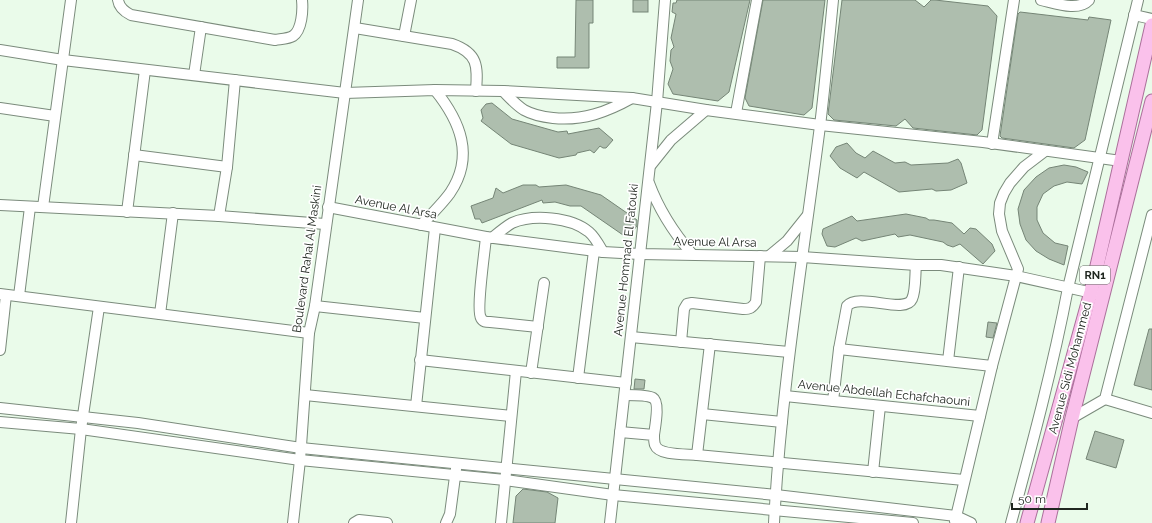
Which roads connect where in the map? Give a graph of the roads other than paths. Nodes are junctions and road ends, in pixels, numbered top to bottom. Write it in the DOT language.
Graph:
graph roads {
  1 [pos="71,0"];
  2 [pos="118,0"];
  3 [pos="302,0"];
  4 [pos="358,0"];
  5 [pos="411,0"];
  6 [pos="666,0"];
  7 [pos="757,0"];
  8 [pos="833,0"];
  9 [pos="1014,0"];
  10 [pos="1041,0"];
  11 [pos="1089,0"];
  12 [pos="1138,0"];
  13 [pos="1134,15"];
  14 [pos="1152,19"];
  15 [pos="1152,25"];
  16 [pos="201,27"];
  17 [pos="354,28"];
  18 [pos="404,36"];
  19 [pos="0,50"];
  20 [pos="62,60"];
  21 [pos="145,70"];
  22 [pos="194,75"];
  23 [pos="235,80"];
  24 [pos="435,90"];
  25 [pos="476,91"];
  26 [pos="503,91"];
  27 [pos="345,93"];
  28 [pos="632,98"];
  29 [pos="1152,101"];
  30 [pos="657,102"];
  31 [pos="0,108"];
  32 [pos="706,110"];
  33 [pos="736,113"];
  34 [pos="55,116"];
  35 [pos="820,125"];
  36 [pos="992,144"];
  37 [pos="1045,151"];
  38 [pos="134,155"];
  39 [pos="1100,158"];
  40 [pos="1121,161"];
  41 [pos="226,167"];
  42 [pos="650,167"];
  43 [pos="648,181"];
  44 [pos="0,206"];
  45 [pos="30,207"];
  46 [pos="43,207"];
  47 [pos="328,207"];
  48 [pos="127,212"];
  49 [pos="173,213"];
  50 [pos="808,215"];
  51 [pos="1152,215"];
  52 [pos="219,216"];
  53 [pos="325,224"];
  54 [pos="421,225"];
  55 [pos="435,228"];
  56 [pos="489,238"];
  57 [pos="598,252"];
  58 [pos="640,254"];
  59 [pos="692,254"];
  60 [pos="764,256"];
  61 [pos="802,257"];
  62 [pos="916,265"];
  63 [pos="959,267"];
  64 [pos="1016,276"];
  65 [pos="544,283"];
  66 [pos="1068,288"];
  67 [pos="1097,294"];
  68 [pos="3,295"];
  69 [pos="18,296"];
  70 [pos="314,306"];
  71 [pos="99,307"];
  72 [pos="160,314"];
  73 [pos="425,318"];
  74 [pos="538,326"];
  75 [pos="309,333"];
  76 [pos="631,337"];
  77 [pos="681,342"];
  78 [pos="710,344"];
  79 [pos="839,349"];
  80 [pos="0,350"];
  81 [pos="789,352"];
  82 [pos="420,360"];
  83 [pos="948,361"];
  84 [pos="992,366"];
  85 [pos="516,371"];
  86 [pos="531,373"];
  87 [pos="578,378"];
  88 [pos="626,383"];
  89 [pos="305,395"];
  90 [pos="624,395"];
  91 [pos="785,396"];
  92 [pos="1106,399"];
  93 [pos="833,401"];
  94 [pos="416,406"];
  95 [pos="880,406"];
  96 [pos="0,408"];
  97 [pos="1152,413"];
  98 [pos="702,414"];
  99 [pos="83,416"];
  100 [pos="511,416"];
  101 [pos="980,416"];
  102 [pos="1072,418"];
  103 [pos="0,422"];
  104 [pos="782,422"];
  105 [pos="81,430"];
  106 [pos="620,432"];
  107 [pos="654,435"];
  108 [pos="301,448"];
  109 [pos="697,455"];
  110 [pos="300,460"];
  111 [pos="778,462"];
  112 [pos="457,463"];
  113 [pos="507,468"];
  114 [pos="873,472"];
  115 [pos="455,476"];
  116 [pos="615,479"];
  117 [pos="505,480"];
  118 [pos="964,480"];
  119 [pos="776,494"];
  120 [pos="613,495"];
  121 [pos="775,511"];
  122 [pos="955,520"];
  123 [pos="71,523"];
  124 [pos="293,523"];
  125 [pos="354,523"];
  126 [pos="387,523"];
  127 [pos="446,523"];
  128 [pos="501,523"];
  129 [pos="610,523"];
  130 [pos="774,523"];
  131 [pos="913,523"];
  132 [pos="971,523"];
  133 [pos="1011,523"];
  134 [pos="1027,523"];
  135 [pos="1038,523"];
  136 [pos="1048,523"];
  1 -- 20 [label="street"];
  2 -- 16 [label="street"];
  3 -- 16 [label="street"];
  4 -- 17 [label="street, Boulevard Rahal Al Maskini"];
  5 -- 18 [label="street"];
  6 -- 30 [label="street, Avenue Hommad El Fatouki"];
  7 -- 33 [label="street"];
  8 -- 35 [label="street"];
  9 -- 36 [label="street"];
  10 -- 11 [label="street"];
  12 -- 13 [label="street"];
  13 -- 14 [label="street"];
  13 -- 39 [label="street"];
  15 -- 40 [label="main road, Avenue Sidi Mohammed / RN1"];
  16 -- 22 [label="street"];
  17 -- 18 [label="street"];
  17 -- 27 [label="street, Boulevard Rahal Al Maskini"];
  18 -- 25 [label="street"];
  19 -- 20 [label="street"];
  20 -- 21 [label="street"];
  20 -- 34 [label="street"];
  21 -- 22 [label="street"];
  21 -- 38 [label="street"];
  22 -- 23 [label="street"];
  23 -- 27 [label="street"];
  23 -- 41 [label="street"];
  24 -- 25 [label="street"];
  24 -- 27 [label="street"];
  24 -- 54 [label="street"];
  25 -- 26 [label="street"];
  26 -- 28 [label="street"];
  26 -- 28 [label="street"];
  27 -- 47 [label="street, Boulevard Rahal Al Maskini"];
  28 -- 30 [label="street"];
  29 -- 67 [label="main road, Avenue Sidi Mohammed / RN1"];
  30 -- 32 [label="street"];
  30 -- 42 [label="street, Avenue Hommad El Fatouki"];
  31 -- 34 [label="street"];
  32 -- 33 [label="street"];
  32 -- 42 [label="street"];
  33 -- 35 [label="street"];
  34 -- 46 [label="street"];
  35 -- 36 [label="street"];
  35 -- 50 [label="street"];
  36 -- 37 [label="street"];
  37 -- 39 [label="street"];
  37 -- 64 [label="street"];
  38 -- 41 [label="street"];
  38 -- 48 [label="street"];
  39 -- 40 [label="street"];
  39 -- 66 [label="street"];
  40 -- 67 [label="main road, Avenue Sidi Mohammed / RN1"];
  41 -- 52 [label="street"];
  42 -- 43 [label="street, Avenue Hommad El Fatouki"];
  43 -- 58 [label="street, Avenue Hommad El Fatouki"];
  43 -- 59 [label="street"];
  44 -- 45 [label="street"];
  45 -- 46 [label="street"];
  45 -- 69 [label="street"];
  46 -- 48 [label="street"];
  47 -- 53 [label="street, Boulevard Rahal Al Maskini"];
  47 -- 54 [label="street, Avenue Al Arsa"];
  48 -- 49 [label="street"];
  49 -- 52 [label="street"];
  49 -- 72 [label="street"];
  50 -- 60 [label="street"];
  50 -- 61 [label="street"];
  51 -- 92 [label="street"];
  52 -- 53 [label="street"];
  53 -- 70 [label="street, Boulevard Rahal Al Maskini"];
  54 -- 55 [label="street, Avenue Al Arsa"];
  55 -- 56 [label="street, Avenue Al Arsa"];
  55 -- 73 [label="street"];
  56 -- 57 [label="street, Avenue Al Arsa"];
  56 -- 57 [label="street"];
  56 -- 74 [label="street"];
  57 -- 58 [label="street, Avenue Al Arsa"];
  57 -- 87 [label="street"];
  58 -- 59 [label="street, Avenue Al Arsa"];
  58 -- 76 [label="street, Avenue Hommad El Fatouki"];
  59 -- 60 [label="street, Avenue Al Arsa"];
  60 -- 61 [label="street, Avenue Al Arsa"];
  60 -- 77 [label="street"];
  61 -- 62 [label="street, Avenue Al Arsa"];
  61 -- 81 [label="street"];
  62 -- 63 [label="street, Avenue Al Arsa"];
  62 -- 79 [label="street"];
  63 -- 64 [label="street, Avenue Al Arsa"];
  63 -- 83 [label="street"];
  64 -- 66 [label="street, Avenue Al Arsa"];
  64 -- 84 [label="street"];
  65 -- 74 [label="street"];
  66 -- 67 [label="street, Avenue Al Arsa"];
  66 -- 133 [label="street"];
  67 -- 102 [label="main road, Avenue Sidi Mohammed / RN1"];
  67 -- 134 [label="main road, Avenue Sidi Mohammed / RN1"];
  68 -- 69 [label="street"];
  68 -- 80 [label="street"];
  69 -- 71 [label="street"];
  70 -- 73 [label="street"];
  70 -- 75 [label="street, Boulevard Rahal Al Maskini"];
  71 -- 72 [label="street"];
  71 -- 99 [label="street"];
  72 -- 75 [label="street"];
  73 -- 82 [label="street"];
  74 -- 86 [label="street"];
  75 -- 89 [label="street, Boulevard Rahal Al Maskini"];
  76 -- 77 [label="street"];
  76 -- 88 [label="street, Avenue Hommad El Fatouki"];
  77 -- 78 [label="street"];
  78 -- 81 [label="street"];
  78 -- 98 [label="street"];
  79 -- 83 [label="street"];
  79 -- 93 [label="street"];
  81 -- 91 [label="street"];
  82 -- 85 [label="street"];
  82 -- 94 [label="street"];
  83 -- 84 [label="street"];
  84 -- 101 [label="street"];
  85 -- 86 [label="street"];
  85 -- 100 [label="street"];
  86 -- 87 [label="street"];
  87 -- 88 [label="street"];
  88 -- 90 [label="street, Avenue Hommad El Fatouki"];
  89 -- 94 [label="street"];
  89 -- 108 [label="street, Boulevard Rahal Al Maskini"];
  90 -- 106 [label="street, Avenue Hommad El Fatouki"];
  90 -- 107 [label="street"];
  91 -- 93 [label="street, Avenue Abdellah Echafchaouni"];
  91 -- 104 [label="street"];
  92 -- 97 [label="street"];
  92 -- 102 [label="street"];
  93 -- 95 [label="street, Avenue Abdellah Echafchaouni"];
  94 -- 100 [label="street"];
  95 -- 101 [label="street, Avenue Abdellah Echafchaouni"];
  95 -- 114 [label="street"];
  96 -- 99 [label="street"];
  98 -- 104 [label="street"];
  98 -- 109 [label="street"];
  99 -- 105 [label="street"];
  99 -- 108 [label="street"];
  100 -- 113 [label="street"];
  101 -- 118 [label="street"];
  102 -- 136 [label="main road, Avenue Sidi Mohammed / RN1"];
  103 -- 105 [label="street"];
  104 -- 111 [label="street"];
  105 -- 110 [label="street"];
  105 -- 123 [label="street"];
  106 -- 107 [label="street"];
  106 -- 116 [label="street, Avenue Hommad El Fatouki"];
  107 -- 109 [label="street"];
  108 -- 110 [label="street, Boulevard Rahal Al Maskini"];
  108 -- 112 [label="street"];
  109 -- 111 [label="street"];
  110 -- 115 [label="street"];
  110 -- 124 [label="street, Boulevard Rahal Al Maskini"];
  111 -- 114 [label="street"];
  111 -- 119 [label="street"];
  112 -- 113 [label="street"];
  112 -- 115 [label="street"];
  113 -- 116 [label="street"];
  113 -- 117 [label="street"];
  114 -- 118 [label="street"];
  115 -- 117 [label="street"];
  115 -- 127 [label="street"];
  116 -- 119 [label="street"];
  116 -- 120 [label="street, Avenue Hommad El Fatouki"];
  117 -- 120 [label="street"];
  117 -- 128 [label="street"];
  118 -- 122 [label="street"];
  119 -- 121 [label="street"];
  119 -- 122 [label="street"];
  120 -- 121 [label="street"];
  120 -- 129 [label="street, Avenue Hommad El Fatouki"];
  121 -- 130 [label="street"];
  121 -- 131 [label="street"];
  122 -- 132 [label="street"];
  125 -- 126 [label="street"];
  134 -- 135 [label="main road, RN1"];
}
